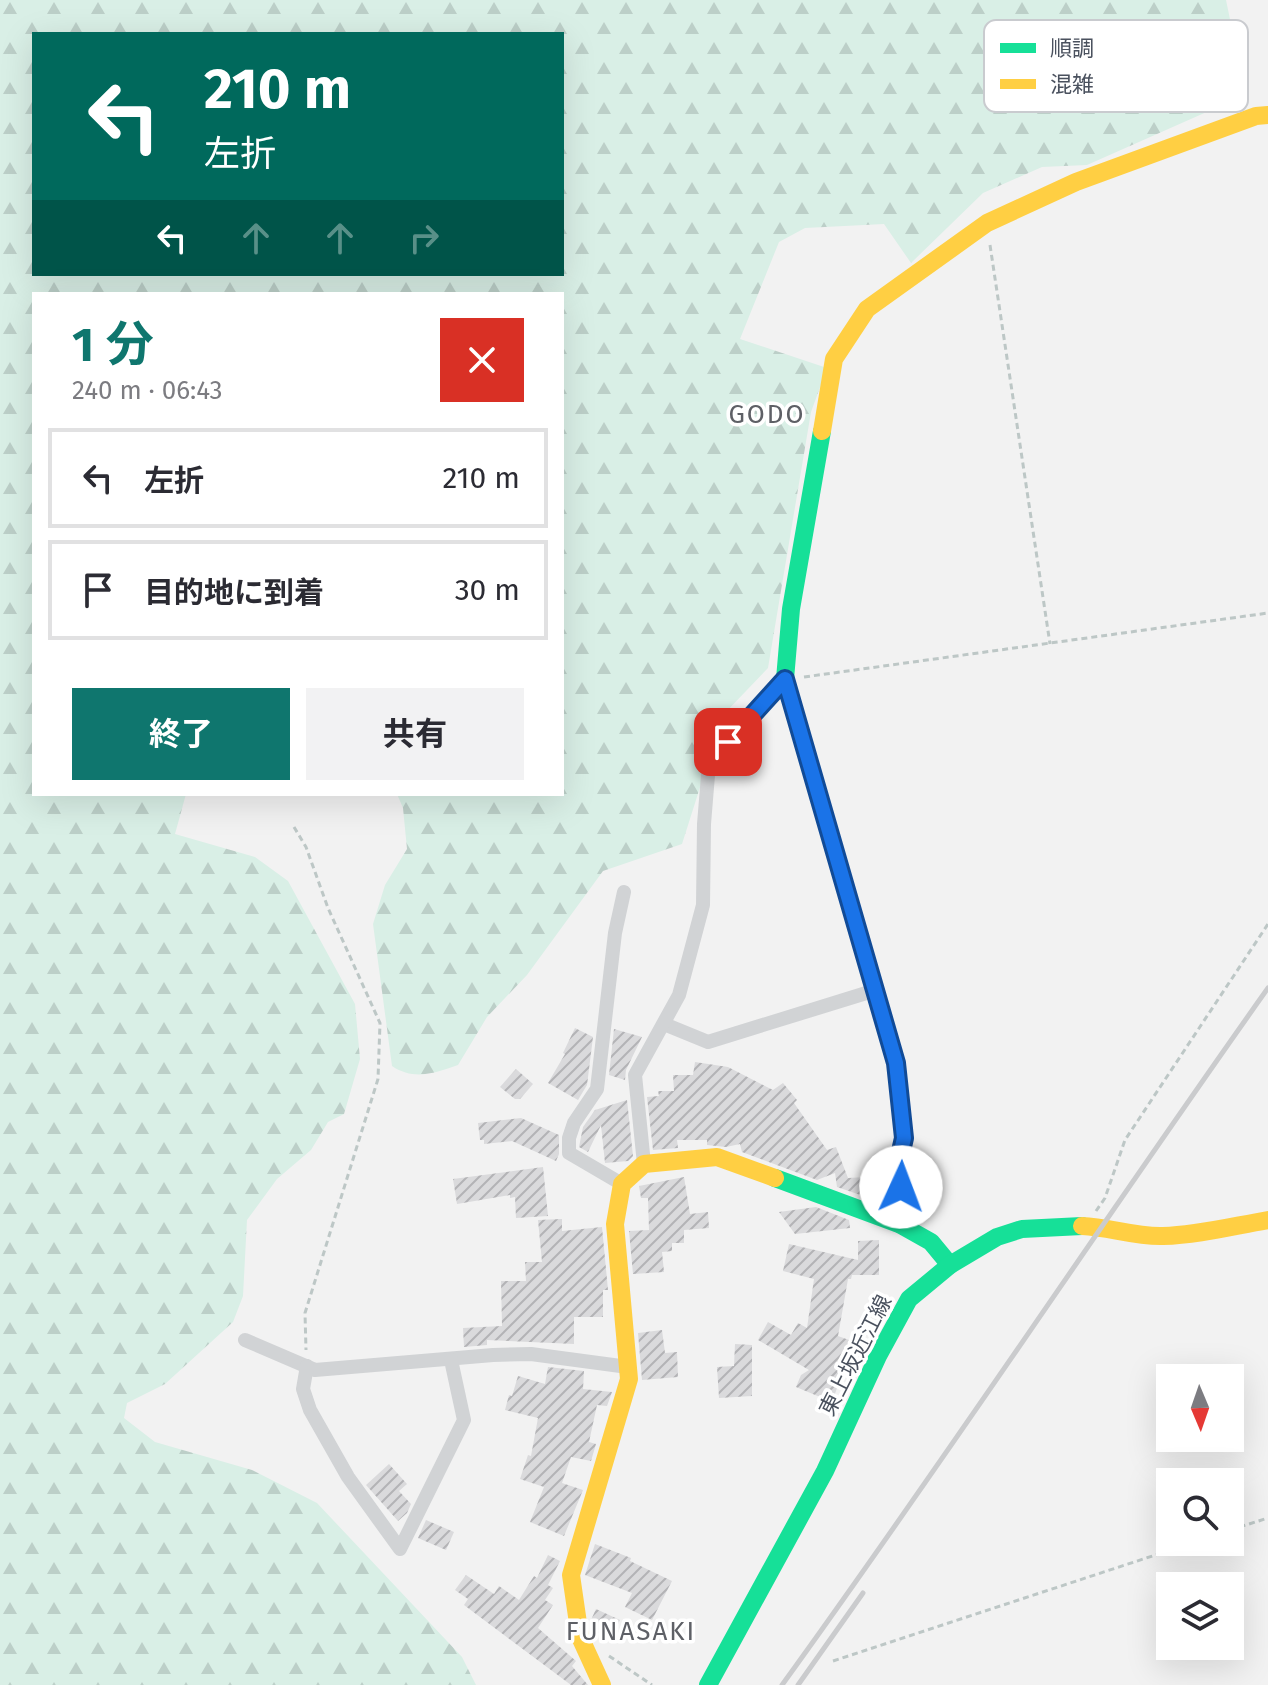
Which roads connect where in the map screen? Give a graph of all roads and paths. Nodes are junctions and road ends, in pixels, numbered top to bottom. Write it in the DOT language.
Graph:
graph roads {
  1 [pos="1268,115"];
  2 [pos="987,223"];
  3 [pos="1268,613"];
  4 [pos="1050,644"];
  5 [pos="785,679"];
  6 [pos="294,827"];
  7 [pos="624,892"];
  8 [pos="1268,924"];
  9 [pos="876,990"];
  10 [pos="664,1024"];
  11 [pos="644,1164"];
  12 [pos="622,1184"];
  13 [pos="1268,1220"];
  14 [pos="899,1224"];
  15 [pos="1086,1226"];
  16 [pos="950,1265"];
  17 [pos="245,1340"];
  18 [pos="451,1360"];
  19 [pos="307,1366"];
  20 [pos="628,1367"];
  21 [pos="1268,1518"];
  22 [pos="1244,1526"];
  23 [pos="1156,1555"];
  24 [pos="604,1653"];
  25 [pos="833,1661"];
  26 [pos="602,1685"];
  27 [pos="652,1685"];
  28 [pos="708,1685"];
  1 -- 2 [label="street"];
  2 -- 4 [label="path"];
  2 -- 5 [label="street"];
  3 -- 4 [label="path"];
  4 -- 5 [label="path"];
  5 -- 9 [label="street"];
  5 -- 10 [label="street"];
  6 -- 19 [label="path"];
  7 -- 12 [label="street"];
  8 -- 15 [label="path"];
  9 -- 10 [label="street"];
  9 -- 14 [label="street"];
  10 -- 11 [label="street"];
  11 -- 12 [label="street"];
  11 -- 14 [label="street"];
  12 -- 20 [label="street"];
  13 -- 15 [label="street, 東上坂近江線"];
  14 -- 16 [label="street"];
  15 -- 16 [label="street, 東上坂近江線"];
  16 -- 28 [label="street, 東上坂近江線"];
  17 -- 19 [label="street"];
  18 -- 19 [label="street"];
  18 -- 19 [label="street"];
  18 -- 20 [label="street"];
  20 -- 26 [label="street"];
  21 -- 22 [label="path"];
  23 -- 25 [label="path"];
  24 -- 27 [label="path"];
}
